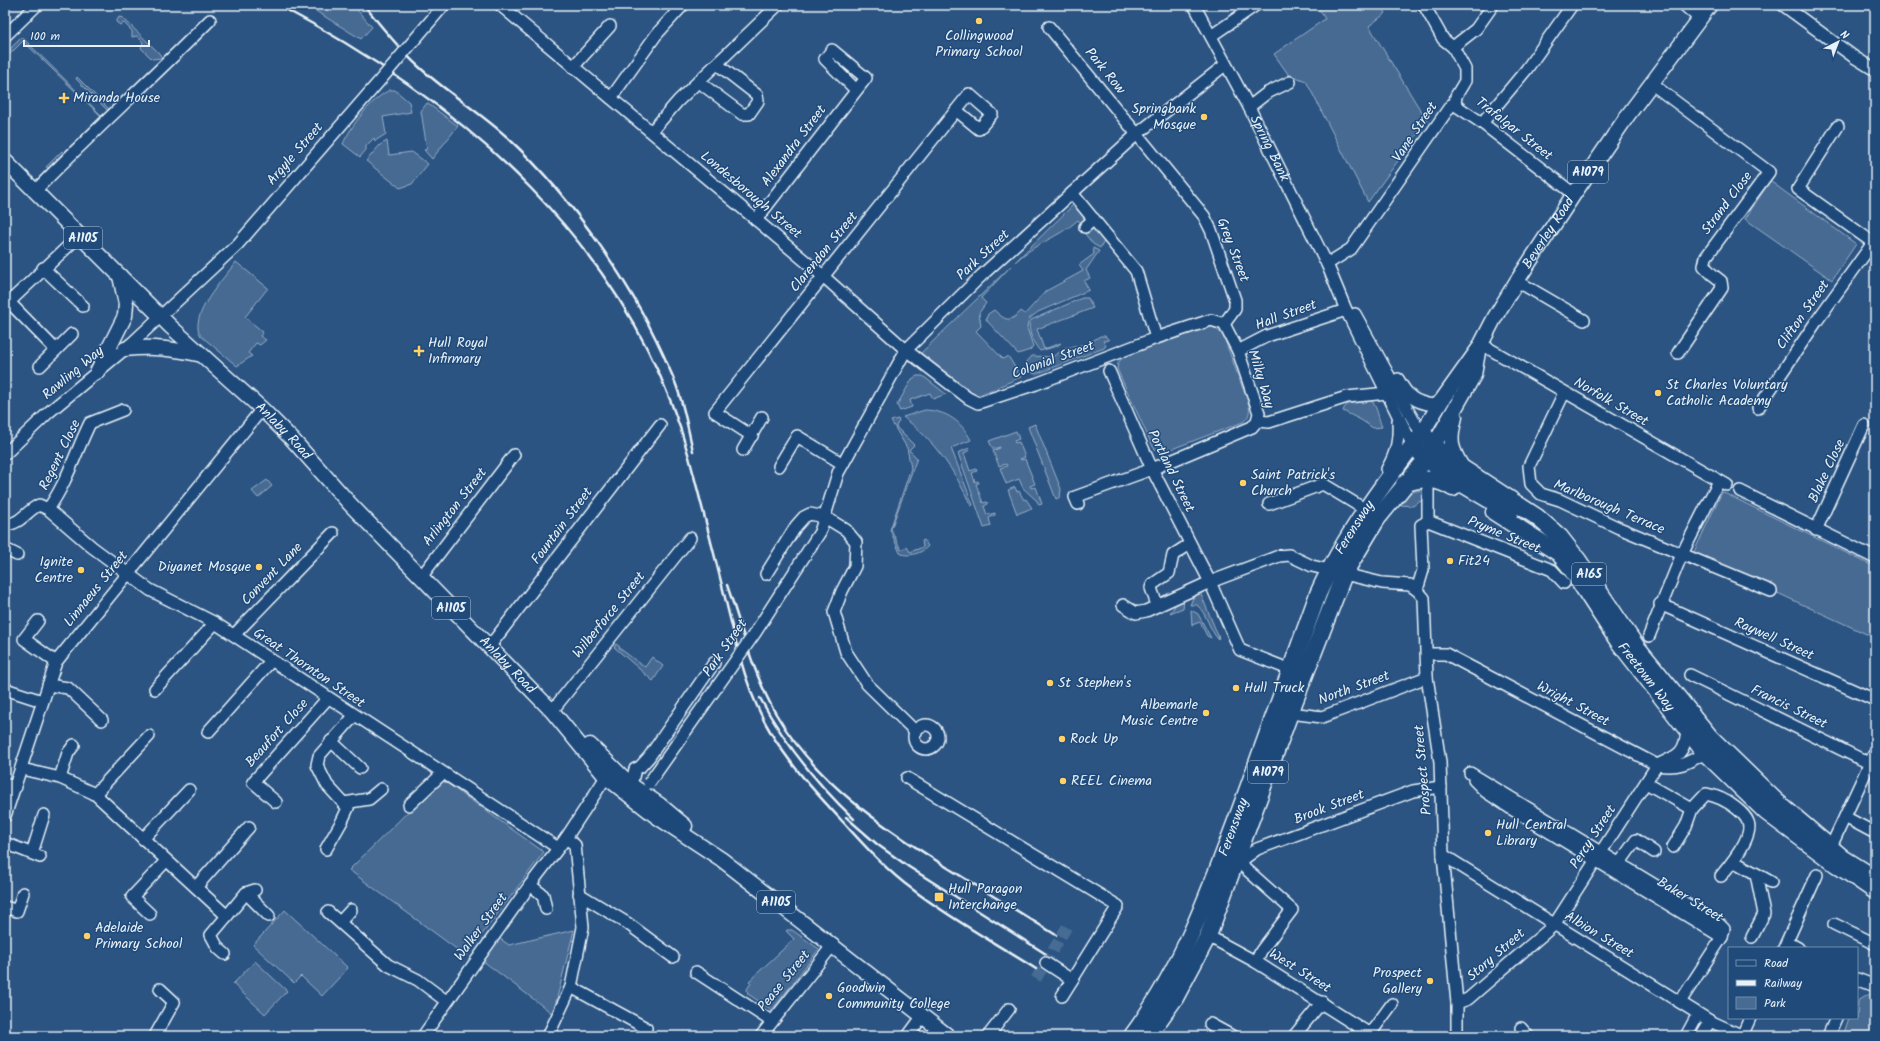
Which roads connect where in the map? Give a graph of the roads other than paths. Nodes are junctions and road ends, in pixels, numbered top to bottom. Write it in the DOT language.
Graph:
graph roads {
  1 [pos="37,5"];
  2 [pos="444,5"];
  3 [pos="683,5"];
  4 [pos="778,5"];
  5 [pos="1194,5"];
  6 [pos="1256,5"];
  7 [pos="1424,5"];
  8 [pos="1492,5"];
  9 [pos="1572,5"];
  10 [pos="1684,5"];
  11 [pos="1710,5"];
  12 [pos="1784,5"];
  13 [pos="503,6"];
  14 [pos="1700,19"];
  15 [pos="210,20"];
  16 [pos="610,26"];
  17 [pos="1049,27"];
  18 [pos="5,36"];
  19 [pos="1211,36"];
  20 [pos="1453,47"];
  21 [pos="717,64"];
  22 [pos="1225,64"];
  23 [pos="573,67"];
  24 [pos="1875,70"];
  25 [pos="699,82"];
  26 [pos="1290,82"];
  27 [pos="1652,84"];
  28 [pos="856,90"];
  29 [pos="611,98"];
  30 [pos="1455,105"];
  31 [pos="1249,107"];
  32 [pos="956,110"];
  33 [pos="1482,123"];
  34 [pos="1838,126"];
  35 [pos="652,131"];
  36 [pos="1137,134"];
  37 [pos="5,161"];
  38 [pos="36,190"];
  39 [pos="1072,193"];
  40 [pos="1574,194"];
  41 [pos="1094,219"];
  42 [pos="756,220"];
  43 [pos="1085,227"];
  44 [pos="80,235"];
  45 [pos="1874,243"];
  46 [pos="1327,264"];
  47 [pos="43,268"];
  48 [pos="120,276"];
  49 [pos="823,276"];
  50 [pos="1517,281"];
  51 [pos="7,304"];
  52 [pos="83,306"];
  53 [pos="1348,308"];
  54 [pos="161,317"];
  55 [pos="1584,320"];
  56 [pos="1224,324"];
  57 [pos="72,334"];
  58 [pos="1156,338"];
  59 [pos="1480,346"];
  60 [pos="125,349"];
  61 [pos="56,350"];
  62 [pos="906,350"];
  63 [pos="1238,351"];
  64 [pos="1678,353"];
  65 [pos="202,355"];
  66 [pos="40,366"];
  67 [pos="1109,371"];
  68 [pos="97,372"];
  69 [pos="1387,393"];
  70 [pos="1564,393"];
  71 [pos="1444,397"];
  72 [pos="1461,398"];
  73 [pos="1758,408"];
  74 [pos="123,410"];
  75 [pos="262,410"];
  76 [pos="1397,414"];
  77 [pos="762,417"];
  78 [pos="1257,422"];
  79 [pos="660,425"];
  80 [pos="1864,425"];
  81 [pos="1422,433"];
  82 [pos="752,436"];
  83 [pos="1413,446"];
  84 [pos="743,450"];
  85 [pos="1431,451"];
  86 [pos="5,454"];
  87 [pos="514,455"];
  88 [pos="843,464"];
  89 [pos="778,466"];
  90 [pos="1463,468"];
  91 [pos="1152,469"];
  92 [pos="1428,479"];
  93 [pos="1404,484"];
  94 [pos="1740,491"];
  95 [pos="1078,504"];
  96 [pos="1269,504"];
  97 [pos="1369,507"];
  98 [pos="48,509"];
  99 [pos="826,517"];
  100 [pos="1428,521"];
  101 [pos="5,525"];
  102 [pos="1816,530"];
  103 [pos="333,533"];
  104 [pos="690,538"];
  105 [pos="1190,544"];
  106 [pos="5,549"];
  107 [pos="1560,554"];
  108 [pos="1682,554"];
  109 [pos="16,555"];
  110 [pos="1875,558"];
  111 [pos="1329,570"];
  112 [pos="128,574"];
  113 [pos="766,574"];
  114 [pos="1344,574"];
  115 [pos="420,577"];
  116 [pos="1210,582"];
  117 [pos="1564,583"];
  118 [pos="1417,590"];
  119 [pos="1771,591"];
  120 [pos="1123,604"];
  121 [pos="1660,604"];
  122 [pos="1157,605"];
  123 [pos="38,621"];
  124 [pos="215,623"];
  125 [pos="234,635"];
  126 [pos="1649,636"];
  127 [pos="489,647"];
  128 [pos="1427,654"];
  129 [pos="272,661"];
  130 [pos="56,662"];
  131 [pos="714,663"];
  132 [pos="1291,670"];
  133 [pos="1690,675"];
  134 [pos="1428,677"];
  135 [pos="48,685"];
  136 [pos="5,689"];
  137 [pos="155,689"];
  138 [pos="328,698"];
  139 [pos="1875,700"];
  140 [pos="42,701"];
  141 [pos="552,711"];
  142 [pos="1290,713"];
  143 [pos="354,716"];
  144 [pos="102,720"];
  145 [pos="1687,729"];
  146 [pos="208,732"];
  147 [pos="916,732"];
  148 [pos="149,736"];
  149 [pos="331,741"];
  150 [pos="74,745"];
  151 [pos="1875,752"];
  152 [pos="1705,753"];
  153 [pos="1656,765"];
  154 [pos="1872,765"];
  155 [pos="360,768"];
  156 [pos="22,769"];
  157 [pos="443,773"];
  158 [pos="606,777"];
  159 [pos="60,778"];
  160 [pos="907,778"];
  161 [pos="1646,783"];
  162 [pos="10,786"];
  163 [pos="1441,787"];
  164 [pos="381,789"];
  165 [pos="190,790"];
  166 [pos="640,790"];
  167 [pos="95,794"];
  168 [pos="276,802"];
  169 [pos="344,803"];
  170 [pos="409,805"];
  171 [pos="1692,809"];
  172 [pos="44,815"];
  173 [pos="5,816"];
  174 [pos="1845,817"];
  175 [pos="249,826"];
  176 [pos="1875,833"];
  177 [pos="566,838"];
  178 [pos="143,839"];
  179 [pos="5,843"];
  180 [pos="1673,847"];
  181 [pos="558,848"];
  182 [pos="326,849"];
  183 [pos="1654,852"];
  184 [pos="1828,852"];
  185 [pos="1443,855"];
  186 [pos="1598,857"];
  187 [pos="166,861"];
  188 [pos="1733,861"];
  189 [pos="1237,864"];
  190 [pos="1619,864"];
  191 [pos="1756,874"];
  192 [pos="1817,875"];
  193 [pos="1721,876"];
  194 [pos="1875,878"];
  195 [pos="1771,882"];
  196 [pos="530,885"];
  197 [pos="196,887"];
  198 [pos="1875,891"];
  199 [pos="23,892"];
  200 [pos="579,894"];
  201 [pos="5,907"];
  202 [pos="546,909"];
  203 [pos="351,910"];
  204 [pos="328,912"];
  205 [pos="150,914"];
  206 [pos="227,916"];
  207 [pos="269,916"];
  208 [pos="340,922"];
  209 [pos="1834,924"];
  210 [pos="1554,925"];
  211 [pos="1208,936"];
  212 [pos="1722,937"];
  213 [pos="1752,937"];
  214 [pos="1875,944"];
  215 [pos="1785,945"];
  216 [pos="832,946"];
  217 [pos="225,954"];
  218 [pos="674,957"];
  219 [pos="1256,962"];
  220 [pos="1046,963"];
  221 [pos="696,972"];
  222 [pos="1858,979"];
  223 [pos="1072,980"];
  224 [pos="1875,986"];
  225 [pos="571,987"];
  226 [pos="160,989"];
  227 [pos="1062,996"];
  228 [pos="446,1001"];
  229 [pos="1322,1002"];
  230 [pos="1680,1002"];
  231 [pos="1456,1003"];
  232 [pos="1392,1004"];
  233 [pos="1009,1009"];
  234 [pos="1698,1014"];
  235 [pos="922,1017"];
  236 [pos="1750,1019"];
  237 [pos="1836,1019"];
  238 [pos="1710,1021"];
  239 [pos="772,1022"];
  240 [pos="1210,1024"];
  241 [pos="646,1028"];
  242 [pos="1372,1035"];
  243 [pos="155,1036"];
  244 [pos="423,1036"];
  245 [pos="548,1036"];
  246 [pos="761,1036"];
  247 [pos="908,1036"];
  248 [pos="948,1036"];
  249 [pos="988,1036"];
  250 [pos="1132,1036"];
  251 [pos="1148,1036"];
  252 [pos="1232,1036"];
  253 [pos="1294,1036"];
  254 [pos="1457,1036"];
  255 [pos="1686,1036"];
  256 [pos="1702,1036"];
  257 [pos="1742,1036"];
  258 [pos="1828,1036"];
  1 -- 18 [label="street"];
  2 -- 54 [label="street, Argyle Street, bridge"];
  3 -- 29 [label="street"];
  4 -- 21 [label="street"];
  5 -- 19 [label="street, Spring Bank"];
  6 -- 19 [label="street"];
  7 -- 20 [label="street, Vane Street"];
  8 -- 20 [label="street"];
  9 -- 33 [label="street"];
  10 -- 14 [label="street"];
  11 -- 14 [label="main road, Beverley Road / A1079"];
  12 -- 24 [label="street"];
  13 -- 23 [label="street, Londesborough Street"];
  14 -- 27 [label="main road, Beverley Road / A1079"];
  15 -- 38 [label="street"];
  16 -- 23 [label="street"];
  17 -- 36 [label="street, Park Row"];
  19 -- 22 [label="street, Spring Bank"];
  20 -- 30 [label="street, Vane Street"];
  21 -- 25 [label="street"];
  21 -- 25 [label="street"];
  22 -- 31 [label="street, Spring Bank"];
  22 -- 36 [label="street, Park Street"];
  23 -- 29 [label="street, Londesborough Street"];
  25 -- 35 [label="street"];
  26 -- 31 [label="street"];
  27 -- 40 [label="main road, Beverley Road / A1079"];
  27 -- 64 [label="street, Strand Close"];
  28 -- 42 [label="street, Alexandra Street"];
  29 -- 35 [label="street, Londesborough Street"];
  30 -- 33 [label="street, Trafalgar Street"];
  30 -- 46 [label="street, Vane Street"];
  31 -- 46 [label="street, Spring Bank"];
  32 -- 49 [label="street, Clarendon Street"];
  33 -- 40 [label="street, Trafalgar Street"];
  34 -- 45 [label="street"];
  35 -- 42 [label="street, Londesborough Street"];
  36 -- 39 [label="street, Park Street"];
  36 -- 56 [label="street, Grey Street"];
  37 -- 38 [label="main road, Anlaby Road / A1105"];
  38 -- 44 [label="main road, Anlaby Road / A1105"];
  39 -- 41 [label="street"];
  39 -- 62 [label="street, Park Street"];
  40 -- 50 [label="main road, Beverley Road / A1079"];
  41 -- 43 [label="street"];
  41 -- 58 [label="street"];
  42 -- 49 [label="street, Londesborough Street"];
  44 -- 47 [label="street"];
  44 -- 48 [label="main road, Anlaby Road / A1105"];
  45 -- 73 [label="street, Clifton Street"];
  46 -- 53 [label="street, Spring Bank"];
  47 -- 51 [label="street"];
  47 -- 52 [label="street"];
  48 -- 54 [label="main road, Anlaby Road / A1105"];
  48 -- 68 [label="main road"];
  49 -- 62 [label="street, Londesborough Street"];
  49 -- 82 [label="street, Clarendon Street"];
  50 -- 55 [label="street"];
  50 -- 59 [label="main road, Beverley Road / A1079"];
  51 -- 61 [label="street"];
  53 -- 63 [label="street, Hall Street"];
  53 -- 69 [label="street, Spring Bank"];
  53 -- 71 [label="street"];
  53 -- 81 [label="street, Spring Bank"];
  54 -- 60 [label="street, Rawling Way"];
  54 -- 65 [label="main road, Anlaby Road / A1105"];
  56 -- 58 [label="street, Colonial Street"];
  56 -- 63 [label="street, Milky Way"];
  57 -- 61 [label="street"];
  58 -- 62 [label="street, Colonial Street"];
  59 -- 70 [label="street, Norfolk Street"];
  59 -- 71 [label="main road, Beverley Road"];
  59 -- 72 [label="main road, Beverley Road"];
  60 -- 65 [label="main road"];
  60 -- 68 [label="street, Rawling Way"];
  61 -- 66 [label="street"];
  62 -- 88 [label="street, Park Street"];
  63 -- 78 [label="street, Milky Way"];
  65 -- 75 [label="main road, Anlaby Road / A1105"];
  67 -- 91 [label="street, Portland Street"];
  68 -- 86 [label="street, Rawling Way"];
  69 -- 76 [label="street, Spring Bank"];
  69 -- 78 [label="street"];
  70 -- 108 [label="street, Norfolk Street"];
  70 -- 108 [label="street, Marlborough Terrace"];
  71 -- 81 [label="main road, Beverley Road"];
  72 -- 85 [label="main road, Beverley Road"];
  72 -- 90 [label="main road"];
  74 -- 98 [label="street, Regent Close"];
  75 -- 112 [label="street, Linnaeus Street"];
  75 -- 115 [label="main road, Anlaby Road / A1105"];
  76 -- 83 [label="street, Spring Bank"];
  76 -- 97 [label="street"];
  77 -- 82 [label="street"];
  78 -- 91 [label="street"];
  79 -- 127 [label="street, Fountain Street"];
  80 -- 102 [label="street, Blake Close"];
  81 -- 83 [label="highway, Ferensway"];
  81 -- 85 [label="highway, Spring Bank"];
  82 -- 84 [label="street"];
  83 -- 85 [label="highway, Spring Bank"];
  83 -- 97 [label="highway, Ferensway / A1079"];
  85 -- 90 [label="highway, Freetown Way / A165"];
  85 -- 93 [label="highway, Ferensway / A1079"];
  85 -- 107 [label="highway, Freetown Way / A165"];
  87 -- 115 [label="street, Arlington Street"];
  88 -- 89 [label="street"];
  88 -- 99 [label="street, Park Street"];
  90 -- 184 [label="highway, Freetown Way / A165"];
  91 -- 95 [label="street"];
  91 -- 105 [label="street, Portland Street"];
  92 -- 93 [label="highway"];
  92 -- 100 [label="street"];
  92 -- 107 [label="highway"];
  93 -- 114 [label="highway, Ferensway / A1079"];
  94 -- 102 [label="street"];
  96 -- 97 [label="street"];
  97 -- 111 [label="highway, Ferensway / A1079"];
  98 -- 101 [label="street"];
  98 -- 112 [label="street, Great Thornton Street"];
  99 -- 113 [label="street"];
  99 -- 147 [label="street"];
  99 -- 166 [label="street, Park Street, bridge"];
  100 -- 117 [label="street, Pryme Street"];
  100 -- 118 [label="street"];
  102 -- 110 [label="street"];
  103 -- 125 [label="street, Convent Lane"];
  104 -- 141 [label="street, Wilberforce Street"];
  105 -- 116 [label="street, Portland Street"];
  105 -- 122 [label="street"];
  106 -- 109 [label="street"];
  107 -- 145 [label="highway, Freetown Way / A165"];
  108 -- 119 [label="street, Marlborough Terrace"];
  108 -- 121 [label="street"];
  111 -- 116 [label="street"];
  111 -- 132 [label="highway, Ferensway / A1079"];
  112 -- 124 [label="street, Great Thornton Street"];
  112 -- 130 [label="street, Linnaeus Street"];
  114 -- 118 [label="street"];
  114 -- 142 [label="highway, Ferensway / A1079"];
  115 -- 127 [label="main road, Anlaby Road / A1105"];
  116 -- 122 [label="street"];
  116 -- 132 [label="street, Portland Street"];
  118 -- 128 [label="street, Prospect Street"];
  120 -- 122 [label="street"];
  121 -- 126 [label="street"];
  121 -- 139 [label="street, Raywell Street"];
  123 -- 130 [label="street"];
  124 -- 125 [label="street, Great Thornton Street"];
  124 -- 137 [label="street"];
  125 -- 129 [label="street, Great Thornton Street"];
  127 -- 141 [label="main road, Anlaby Road / A1105"];
  128 -- 134 [label="street, Prospect Street"];
  128 -- 153 [label="street, Wright Street"];
  129 -- 138 [label="street, Great Thornton Street"];
  129 -- 146 [label="street"];
  130 -- 135 [label="street, Linnaeus Street"];
  131 -- 166 [label="street, Park Street"];
  132 -- 250 [label="highway, Ferensway / A1079"];
  133 -- 154 [label="street, Francis Street"];
  134 -- 142 [label="street, North Street"];
  134 -- 163 [label="street, Prospect Street"];
  135 -- 140 [label="street, Linnaeus Street"];
  135 -- 144 [label="street"];
  136 -- 140 [label="street"];
  138 -- 143 [label="street, Great Thornton Street"];
  138 -- 168 [label="street, Beaufort Close"];
  140 -- 156 [label="street, Linnaeus Street"];
  141 -- 158 [label="main road, Anlaby Road / A1105"];
  141 -- 166 [label="main road, Anlaby Road / A1105"];
  142 -- 189 [label="highway, Ferensway / A1079"];
  143 -- 149 [label="street"];
  143 -- 157 [label="street, Great Thornton Street"];
  145 -- 152 [label="highway, Freetown Way / A165"];
  145 -- 153 [label="street"];
  148 -- 167 [label="street"];
  149 -- 155 [label="street"];
  149 -- 169 [label="street"];
  150 -- 159 [label="street"];
  151 -- 154 [label="street"];
  152 -- 153 [label="street, Wright Street"];
  152 -- 184 [label="highway, Freetown Way / A165"];
  153 -- 161 [label="street, Percy Street"];
  154 -- 174 [label="street"];
  156 -- 159 [label="street"];
  156 -- 162 [label="street, Linnaeus Street"];
  157 -- 170 [label="street"];
  157 -- 181 [label="street, Great Thornton Street"];
  158 -- 166 [label="main road, Anlaby Road / A1105"];
  158 -- 177 [label="street, Walker Street"];
  159 -- 167 [label="street"];
  160 -- 223 [label="street"];
  161 -- 171 [label="street"];
  161 -- 186 [label="street, Percy Street"];
  162 -- 173 [label="street, Linnaeus Street"];
  163 -- 185 [label="street, Prospect Street"];
  163 -- 189 [label="street, Brook Street"];
  164 -- 169 [label="street"];
  165 -- 178 [label="street"];
  166 -- 216 [label="main road, Anlaby Road / A1105"];
  167 -- 178 [label="street"];
  169 -- 182 [label="street"];
  171 -- 180 [label="street"];
  171 -- 188 [label="street"];
  172 -- 179 [label="street"];
  174 -- 176 [label="street"];
  174 -- 184 [label="street"];
  175 -- 197 [label="street"];
  177 -- 181 [label="street, Walker Street"];
  177 -- 200 [label="street"];
  178 -- 187 [label="street"];
  181 -- 196 [label="street, Walker Street"];
  183 -- 190 [label="street"];
  184 -- 194 [label="highway, Freetown Way / A165"];
  184 -- 198 [label="highway, Freetown Way / A165"];
  185 -- 210 [label="street, Albion Street"];
  185 -- 231 [label="street, Prospect Street"];
  186 -- 186 [label="street, Baker Street"];
  186 -- 190 [label="street, Baker Street"];
  186 -- 210 [label="street, Percy Street"];
  186 -- 212 [label="street, Baker Street"];
  187 -- 197 [label="street"];
  187 -- 205 [label="street"];
  188 -- 191 [label="street"];
  188 -- 193 [label="street"];
  189 -- 211 [label="highway, Ferensway / A1079"];
  189 -- 219 [label="street"];
  190 -- 212 [label="street, Baker Street"];
  191 -- 195 [label="street"];
  191 -- 213 [label="street"];
  192 -- 215 [label="street"];
  196 -- 202 [label="street"];
  196 -- 228 [label="street, Walker Street"];
  197 -- 206 [label="street"];
  199 -- 201 [label="street"];
  200 -- 218 [label="street"];
  200 -- 225 [label="street"];
  203 -- 208 [label="street"];
  204 -- 208 [label="street"];
  206 -- 207 [label="street"];
  206 -- 217 [label="street"];
  208 -- 228 [label="street"];
  209 -- 214 [label="street"];
  210 -- 230 [label="street, Albion Street"];
  210 -- 231 [label="street, Story Street"];
  211 -- 219 [label="street, West Street"];
  211 -- 251 [label="highway, Ferensway / A1079"];
  212 -- 230 [label="street"];
  216 -- 235 [label="main road, Anlaby Road / A1105"];
  216 -- 239 [label="street, Pease Street"];
  219 -- 229 [label="street, West Street"];
  220 -- 223 [label="street"];
  221 -- 239 [label="street"];
  222 -- 224 [label="street"];
  223 -- 227 [label="street"];
  225 -- 241 [label="street"];
  225 -- 245 [label="street"];
  226 -- 243 [label="street"];
  228 -- 244 [label="street, Walker Street"];
  229 -- 242 [label="street, West Street"];
  229 -- 253 [label="street"];
  230 -- 234 [label="street, Albion Street"];
  231 -- 254 [label="street, Prospect Street"];
  232 -- 242 [label="street"];
  233 -- 249 [label="street"];
  234 -- 238 [label="street, Albion Street"];
  234 -- 255 [label="street"];
  235 -- 247 [label="street"];
  235 -- 248 [label="main road, Anlaby Road / A1105"];
  236 -- 257 [label="street"];
  237 -- 258 [label="street"];
  238 -- 256 [label="street"];
  238 -- 257 [label="street, Albion Street"];
  239 -- 246 [label="street, Pease Street"];
  240 -- 252 [label="street"];
}
